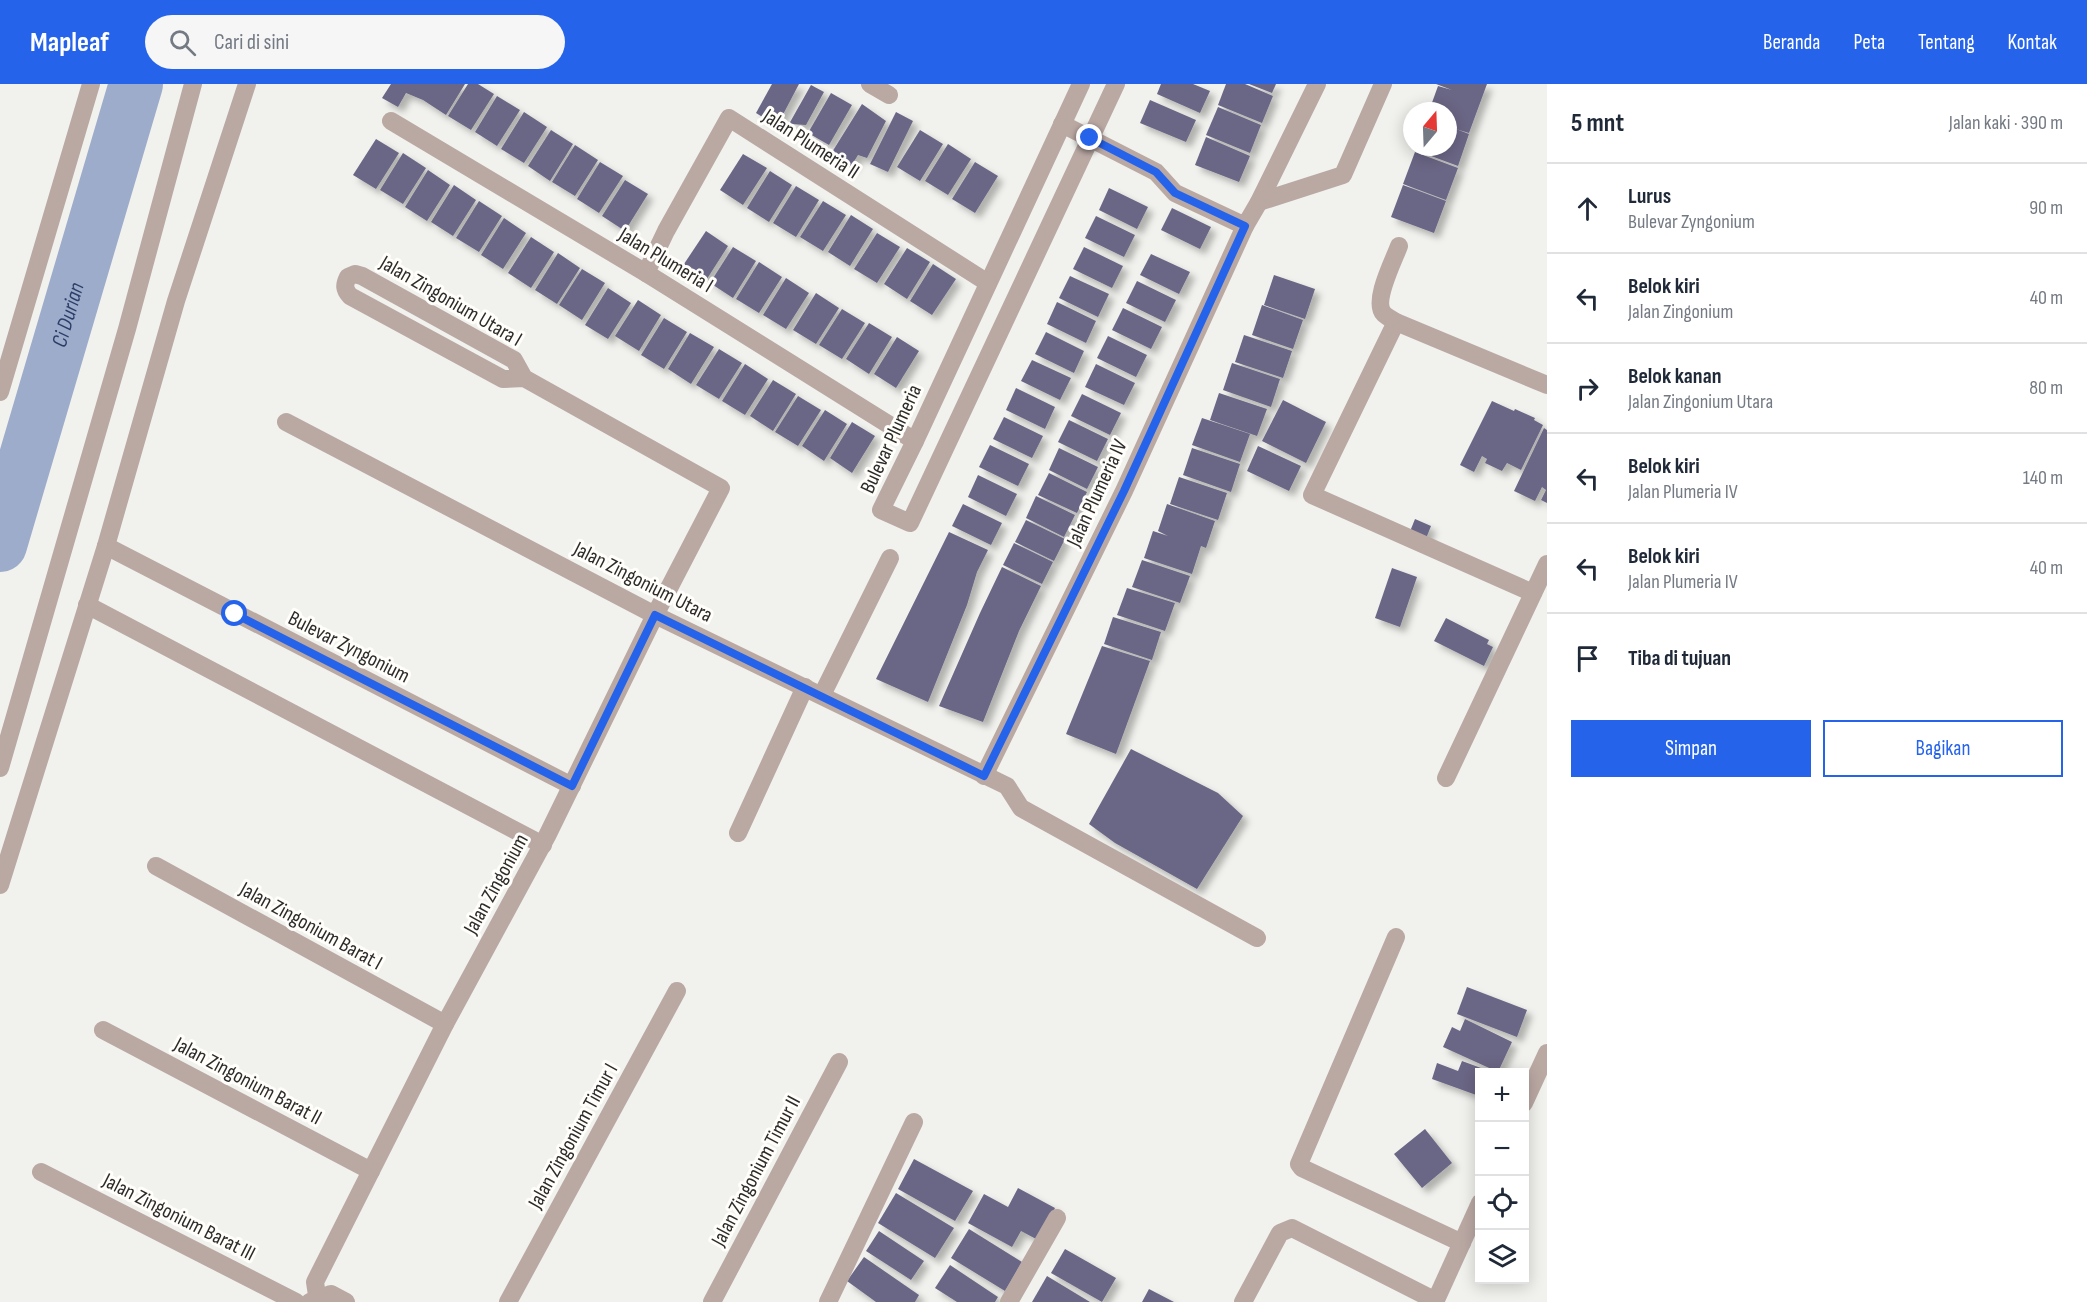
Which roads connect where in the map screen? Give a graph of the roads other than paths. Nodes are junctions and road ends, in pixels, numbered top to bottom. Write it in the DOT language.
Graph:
graph roads {
  1 [pos="91,84"];
  2 [pos="194,84"];
  3 [pos="247,84"];
  4 [pos="870,84"];
  5 [pos="1081,84"];
  6 [pos="1116,84"];
  7 [pos="1317,84"];
  8 [pos="1383,84"];
  9 [pos="889,95"];
  10 [pos="390,121"];
  11 [pos="1062,124"];
  12 [pos="1090,138"];
  13 [pos="1259,202"];
  14 [pos="1245,226"];
  15 [pos="1399,246"];
  16 [pos="646,273"];
  17 [pos="987,283"];
  18 [pos="1396,322"];
  19 [pos="524,378"];
  20 [pos="1547,385"];
  21 [pos="0,392"];
  22 [pos="286,422"];
  23 [pos="915,441"];
  24 [pos="720,488"];
  25 [pos="106,546"];
  26 [pos="890,558"];
  27 [pos="1547,564"];
  28 [pos="1533,593"];
  29 [pos="87,605"];
  30 [pos="655,615"];
  31 [pos="814,691"];
  32 [pos="0,768"];
  33 [pos="984,776"];
  34 [pos="1446,778"];
  35 [pos="572,786"];
  36 [pos="738,833"];
  37 [pos="545,841"];
  38 [pos="156,867"];
  39 [pos="0,885"];
  40 [pos="1396,937"];
  41 [pos="1257,938"];
  42 [pos="677,991"];
  43 [pos="445,1024"];
  44 [pos="103,1030"];
  45 [pos="1547,1053"];
  46 [pos="839,1062"];
  47 [pos="1529,1092"];
  48 [pos="914,1122"];
  49 [pos="371,1171"];
  50 [pos="41,1172"];
  51 [pos="1475,1212"];
  52 [pos="1057,1218"];
  53 [pos="1462,1243"];
  54 [pos="315,1301"];
  55 [pos="296,1302"];
  56 [pos="346,1302"];
  57 [pos="508,1302"];
  58 [pos="712,1302"];
  59 [pos="828,1302"];
  60 [pos="1010,1302"];
  61 [pos="1243,1302"];
  62 [pos="1435,1302"];
  1 -- 21 [label="street"];
  2 -- 32 [label="street"];
  3 -- 25 [label="street"];
  4 -- 9 [label="street"];
  5 -- 11 [label="street, Bulevar Plumeria"];
  6 -- 12 [label="street, Bulevar Plumeria"];
  7 -- 13 [label="street, Jalan Plumeria IV"];
  8 -- 13 [label="street"];
  10 -- 16 [label="street, Jalan Plumeria I"];
  11 -- 12 [label="street"];
  11 -- 17 [label="street, Bulevar Plumeria"];
  12 -- 14 [label="street"];
  12 -- 23 [label="street, Bulevar Plumeria"];
  13 -- 14 [label="street, Jalan Plumeria IV"];
  14 -- 33 [label="street, Jalan Plumeria IV"];
  15 -- 18 [label="street"];
  16 -- 17 [label="street, Jalan Plumeria II"];
  16 -- 23 [label="street, Jalan Plumeria I"];
  17 -- 23 [label="street, Bulevar Plumeria"];
  18 -- 20 [label="street"];
  18 -- 28 [label="street"];
  19 -- 19 [label="street, Jalan Zingonium Utara I"];
  19 -- 24 [label="street, Jalan Zingonium Utara I"];
  22 -- 30 [label="street, Jalan Zingonium Utara"];
  24 -- 30 [label="street, Jalan Zingonium"];
  25 -- 29 [label="street"];
  25 -- 35 [label="street, Bulevar Zyngonium"];
  26 -- 31 [label="street"];
  27 -- 28 [label="street"];
  28 -- 34 [label="street"];
  29 -- 37 [label="street"];
  29 -- 39 [label="street"];
  30 -- 31 [label="street, Jalan Zingonium Utara"];
  30 -- 35 [label="street, Jalan Zingonium"];
  31 -- 33 [label="street, Jalan Zingonium Utara"];
  31 -- 36 [label="street"];
  33 -- 41 [label="street, Jalan Zingonium Utara"];
  35 -- 37 [label="street, Jalan Zingonium"];
  37 -- 43 [label="street, Jalan Zingonium"];
  38 -- 43 [label="street, Jalan Zingonium Barat I"];
  40 -- 53 [label="street"];
  42 -- 57 [label="street, Jalan Zingonium Timur I"];
  43 -- 49 [label="street, Jalan Zingonium"];
  44 -- 49 [label="street, Jalan Zingonium Barat II"];
  45 -- 47 [label="street"];
  46 -- 58 [label="street, Jalan Zingonium Timur II"];
  48 -- 59 [label="street"];
  49 -- 54 [label="street, Jalan Zingonium"];
  50 -- 55 [label="street, Jalan Zingonium Barat III"];
  51 -- 53 [label="street"];
  52 -- 60 [label="street"];
  53 -- 62 [label="street"];
  54 -- 56 [label="street"];
  61 -- 62 [label="street"];
}
